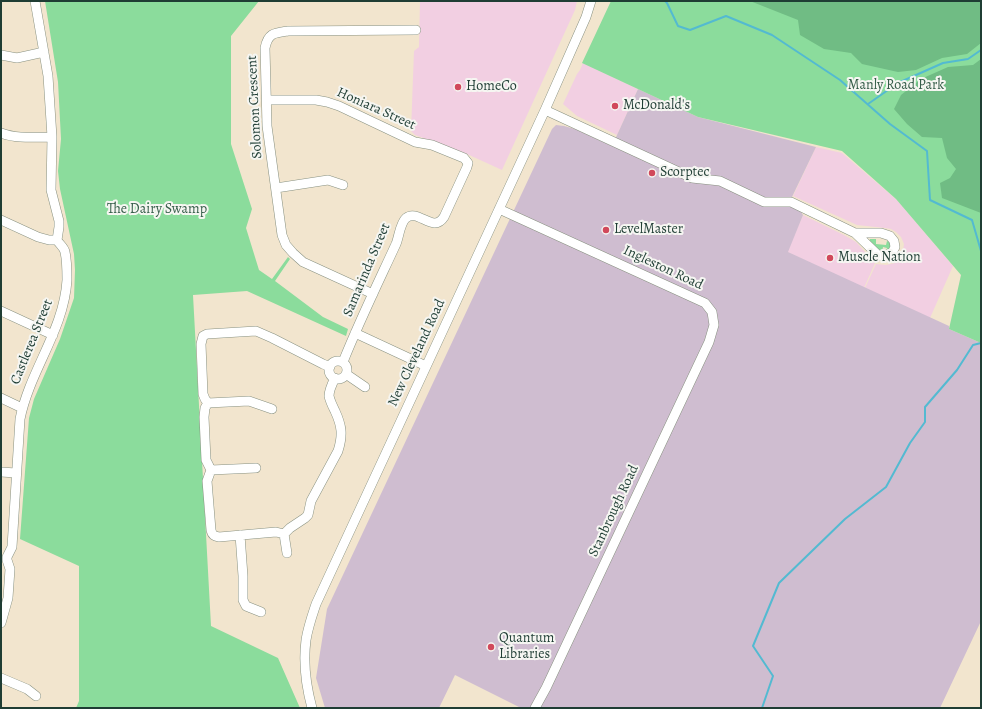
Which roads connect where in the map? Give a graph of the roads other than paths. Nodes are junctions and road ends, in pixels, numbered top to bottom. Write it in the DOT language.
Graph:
graph roads {
  1 [pos="34,1"];
  2 [pos="585,1"];
  3 [pos="591,1"];
  4 [pos="597,1"];
  5 [pos="586,17"];
  6 [pos="416,30"];
  7 [pos="44,52"];
  8 [pos="1,55"];
  9 [pos="267,100"];
  10 [pos="545,110"];
  11 [pos="1,133"];
  12 [pos="52,137"];
  13 [pos="468,163"];
  14 [pos="343,185"];
  15 [pos="276,188"];
  16 [pos="499,209"];
  17 [pos="1,220"];
  18 [pos="855,233"];
  19 [pos="57,240"];
  20 [pos="373,294"];
  21 [pos="1,311"];
  22 [pos="714,325"];
  23 [pos="355,333"];
  24 [pos="53,335"];
  25 [pos="343,362"];
  26 [pos="426,366"];
  27 [pos="330,367"];
  28 [pos="346,374"];
  29 [pos="334,378"];
  30 [pos="365,387"];
  31 [pos="1,398"];
  32 [pos="208,403"];
  33 [pos="22,408"];
  34 [pos="272,409"];
  35 [pos="256,468"];
  36 [pos="212,470"];
  37 [pos="1,472"];
  38 [pos="16,473"];
  39 [pos="284,534"];
  40 [pos="240,535"];
  41 [pos="287,553"];
  42 [pos="4,557"];
  43 [pos="261,612"];
  44 [pos="1,623"];
  45 [pos="1,678"];
  46 [pos="36,696"];
  47 [pos="312,708"];
  48 [pos="535,708"];
  1 -- 7 [label="street"];
  2 -- 5 [label="street, New Cleveland Road"];
  3 -- 5 [label="street, New Cleveland Road"];
  4 -- 5 [label="street, New Cleveland Road"];
  5 -- 10 [label="street, New Cleveland Road"];
  6 -- 9 [label="street, Solomon Crescent"];
  7 -- 8 [label="street"];
  7 -- 12 [label="street"];
  9 -- 13 [label="street, Honiara Street"];
  9 -- 15 [label="street, Solomon Crescent"];
  10 -- 16 [label="street, New Cleveland Road"];
  10 -- 18 [label="street"];
  11 -- 12 [label="street"];
  12 -- 19 [label="street"];
  13 -- 20 [label="street, Samarinda Street"];
  14 -- 15 [label="street"];
  15 -- 20 [label="street, Solomon Crescent"];
  16 -- 22 [label="street, Ingleston Road"];
  16 -- 26 [label="street, New Cleveland Road"];
  17 -- 19 [label="street"];
  19 -- 24 [label="street, Castlerea Street"];
  20 -- 23 [label="street, Samarinda Street"];
  21 -- 24 [label="street"];
  22 -- 48 [label="street, Stanbrough Road"];
  23 -- 25 [label="street, Samarinda Street"];
  23 -- 26 [label="street"];
  24 -- 33 [label="street, Castlerea Street"];
  25 -- 27 [label="street"];
  25 -- 28 [label="street"];
  26 -- 47 [label="street, New Cleveland Road"];
  27 -- 29 [label="street"];
  27 -- 32 [label="street"];
  28 -- 29 [label="street"];
  28 -- 30 [label="street"];
  29 -- 39 [label="street"];
  31 -- 33 [label="street"];
  32 -- 34 [label="street"];
  32 -- 36 [label="street"];
  33 -- 38 [label="street, Castlerea Street"];
  35 -- 36 [label="street"];
  36 -- 40 [label="street"];
  37 -- 38 [label="street"];
  38 -- 42 [label="street, Castlerea Street"];
  39 -- 40 [label="street"];
  39 -- 41 [label="street"];
  40 -- 43 [label="street"];
  42 -- 44 [label="street, Castlerea Street"];
  45 -- 46 [label="street"];
}
